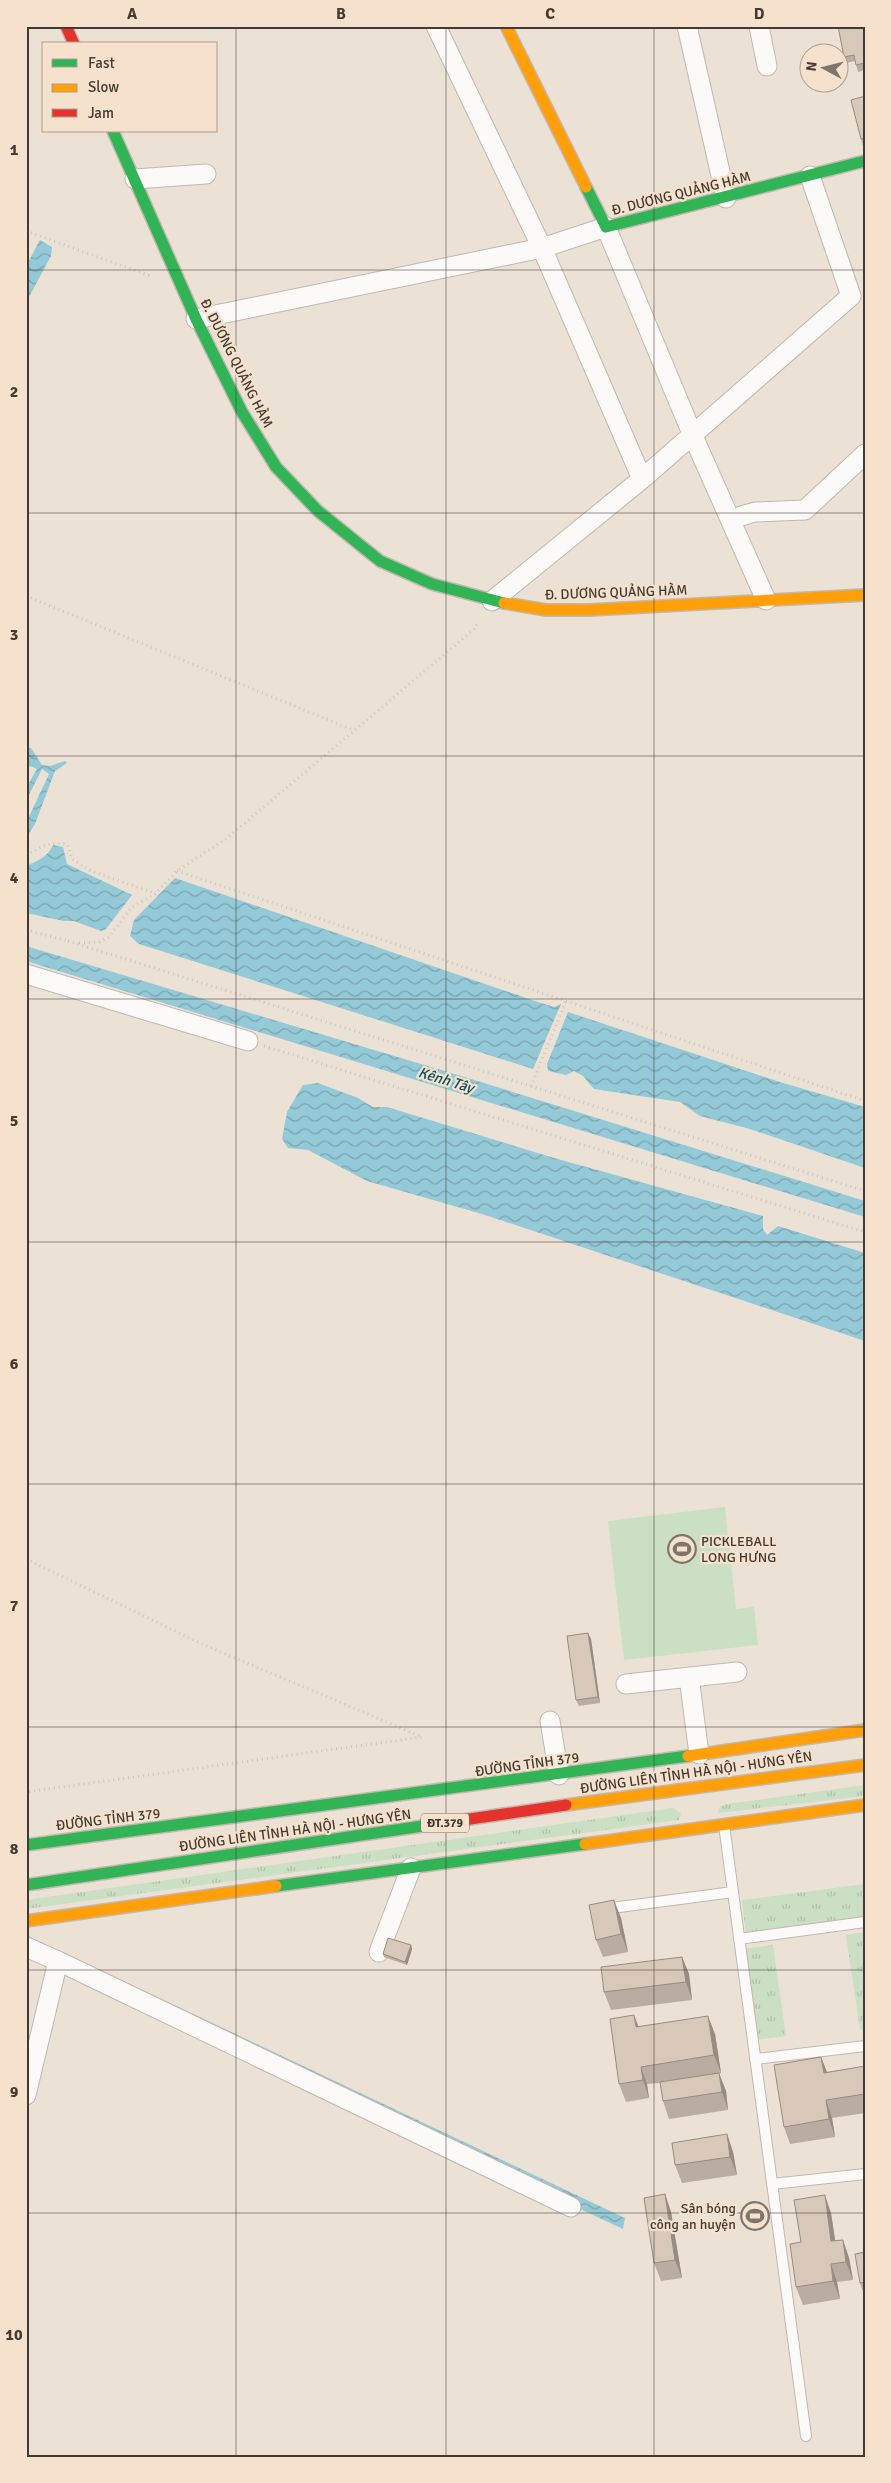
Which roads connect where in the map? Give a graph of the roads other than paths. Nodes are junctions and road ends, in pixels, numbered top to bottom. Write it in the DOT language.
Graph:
graph roads {
  1 [pos="66,26"];
  2 [pos="436,26"];
  3 [pos="506,26"];
  4 [pos="687,26"];
  5 [pos="760,26"];
  6 [pos="73,42"];
  7 [pos="767,66"];
  8 [pos="114,132"];
  9 [pos="865,161"];
  10 [pos="206,174"];
  11 [pos="810,176"];
  12 [pos="134,179"];
  13 [pos="726,198"];
  14 [pos="606,228"];
  15 [pos="542,248"];
  16 [pos="196,319"];
  17 [pos="693,436"];
  18 [pos="865,454"];
  19 [pos="642,479"];
  20 [pos="731,519"];
  21 [pos="865,595"];
  22 [pos="766,600"];
  23 [pos="492,601"];
  24 [pos="26,974"];
  25 [pos="248,1041"];
  26 [pos="737,1672"];
  27 [pos="689,1677"];
  28 [pos="626,1684"];
  29 [pos="550,1721"];
  30 [pos="865,1730"];
  31 [pos="699,1758"];
  32 [pos="865,1765"];
  33 [pos="559,1775"];
  34 [pos="699,1784"];
  35 [pos="694,1804"];
  36 [pos="563,1805"];
  37 [pos="865,1805"];
  38 [pos="724,1824"];
  39 [pos="26,1845"];
  40 [pos="411,1868"];
  41 [pos="26,1886"];
  42 [pos="733,1892"];
  43 [pos="601,1910"];
  44 [pos="26,1921"];
  45 [pos="865,1922"];
  46 [pos="739,1939"];
  47 [pos="26,1947"];
  48 [pos="380,1952"];
  49 [pos="58,1961"];
  50 [pos="865,2046"];
  51 [pos="755,2059"];
  52 [pos="26,2095"];
  53 [pos="865,2174"];
  54 [pos="772,2184"];
  55 [pos="571,2207"];
  56 [pos="806,2436"];
  1 -- 6 [label="main road"];
  2 -- 15 [label="street"];
  3 -- 14 [label="main road, Đ. DƯƠNG QUẢNG HÀM"];
  4 -- 13 [label="street"];
  5 -- 7 [label="street"];
  8 -- 12 [label="main road, Đ. DƯƠNG QUẢNG HÀM"];
  9 -- 11 [label="main road, Đ. DƯƠNG QUẢNG HÀM"];
  10 -- 12 [label="street"];
  11 -- 13 [label="main road, Đ. DƯƠNG QUẢNG HÀM"];
  11 -- 17 [label="street"];
  12 -- 16 [label="main road, Đ. DƯƠNG QUẢNG HÀM"];
  13 -- 14 [label="main road, Đ. DƯƠNG QUẢNG HÀM"];
  14 -- 15 [label="street"];
  14 -- 17 [label="street"];
  15 -- 16 [label="street"];
  15 -- 19 [label="street"];
  16 -- 23 [label="main road, Đ. DƯƠNG QUẢNG HÀM"];
  17 -- 19 [label="street"];
  17 -- 20 [label="street"];
  18 -- 20 [label="street"];
  19 -- 23 [label="street"];
  20 -- 22 [label="street"];
  21 -- 22 [label="main road, Đ. DƯƠNG QUẢNG HÀM"];
  22 -- 23 [label="main road, Đ. DƯƠNG QUẢNG HÀM"];
  24 -- 25 [label="street"];
  26 -- 27 [label="street"];
  27 -- 28 [label="street"];
  27 -- 31 [label="street"];
  29 -- 33 [label="street"];
  30 -- 31 [label="main road, ĐƯỜNG TỈNH 379"];
  31 -- 33 [label="main road, ĐƯỜNG TỈNH 379"];
  32 -- 34 [label="main road, ĐƯỜNG LIÊN TỈNH HÀ NỘI - HƯNG YÊN / ĐT.379"];
  33 -- 36 [label="main road"];
  33 -- 39 [label="main road, ĐƯỜNG TỈNH 379"];
  34 -- 35 [label="main road"];
  34 -- 36 [label="main road, ĐƯỜNG LIÊN TỈNH HÀ NỘI - HƯNG YÊN / ĐT.379"];
  36 -- 41 [label="main road, ĐƯỜNG LIÊN TỈNH HÀ NỘI - HƯNG YÊN / ĐT.379"];
  37 -- 38 [label="main road"];
  38 -- 40 [label="main road"];
  38 -- 42 [label="lane"];
  40 -- 44 [label="main road"];
  40 -- 48 [label="street"];
  42 -- 43 [label="lane"];
  42 -- 46 [label="lane"];
  45 -- 46 [label="lane"];
  46 -- 51 [label="lane"];
  47 -- 49 [label="street"];
  49 -- 52 [label="street"];
  49 -- 55 [label="street"];
  50 -- 51 [label="lane"];
  51 -- 54 [label="lane"];
  53 -- 54 [label="lane"];
  54 -- 56 [label="lane"];
}
